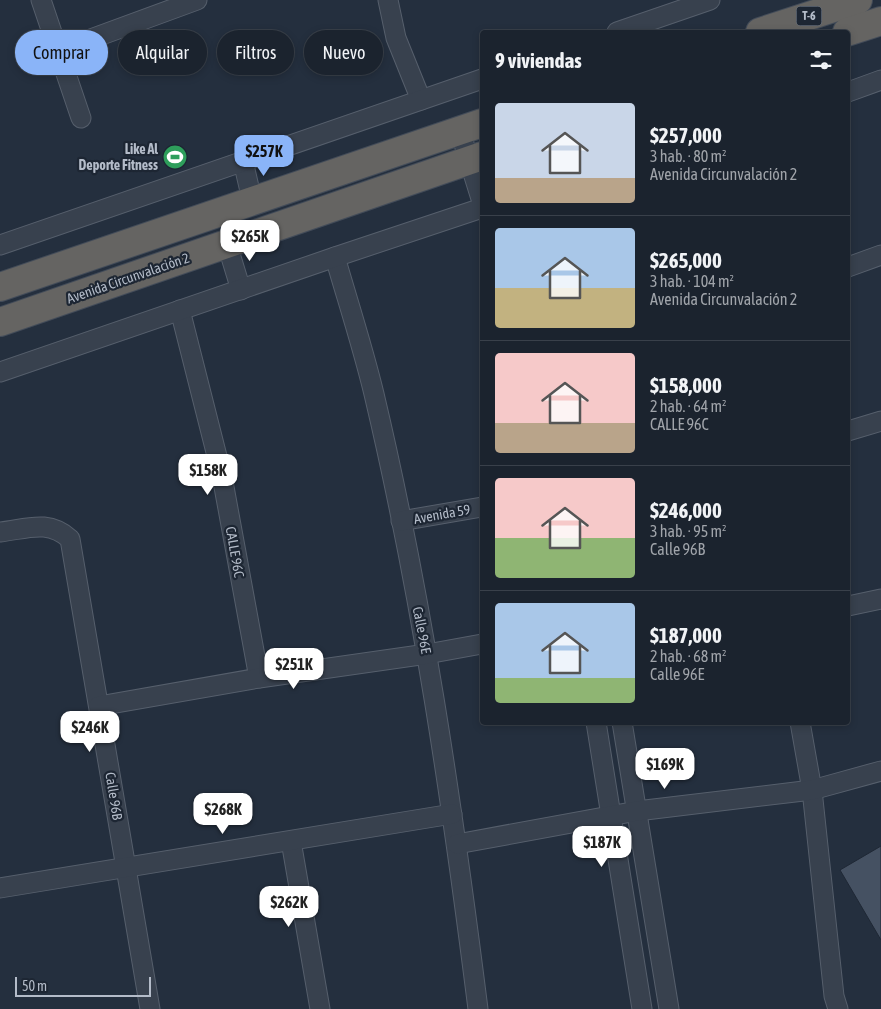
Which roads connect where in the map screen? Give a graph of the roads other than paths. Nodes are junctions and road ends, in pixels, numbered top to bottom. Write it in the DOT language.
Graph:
graph roads {
  1 [pos="41,0"];
  2 [pos="197,0"];
  3 [pos="388,0"];
  4 [pos="710,0"];
  5 [pos="858,0"];
  6 [pos="170,5"];
  7 [pos="803,9"];
  8 [pos="881,21"];
  9 [pos="51,30"];
  10 [pos="108,30"];
  11 [pos="623,30"];
  12 [pos="764,30"];
  13 [pos="850,31"];
  14 [pos="66,75"];
  15 [pos="480,80"];
  16 [pos="881,80"];
  17 [pos="850,91"];
  18 [pos="421,100"];
  19 [pos="81,118"];
  20 [pos="471,127"];
  21 [pos="476,158"];
  22 [pos="243,162"];
  23 [pos="480,187"];
  24 [pos="252,200"];
  25 [pos="480,209"];
  26 [pos="227,244"];
  27 [pos="0,245"];
  28 [pos="335,256"];
  29 [pos="881,256"];
  30 [pos="850,266"];
  31 [pos="0,287"];
  32 [pos="241,290"];
  33 [pos="180,310"];
  34 [pos="0,322"];
  35 [pos="0,372"];
  36 [pos="881,421"];
  37 [pos="850,430"];
  38 [pos="480,507"];
  39 [pos="401,521"];
  40 [pos="0,532"];
  41 [pos="881,599"];
  42 [pos="850,606"];
  43 [pos="480,644"];
  44 [pos="427,654"];
  45 [pos="259,678"];
  46 [pos="99,706"];
  47 [pos="596,725"];
  48 [pos="623,725"];
  49 [pos="801,725"];
  50 [pos="881,772"];
  51 [pos="812,790"];
  52 [pos="637,811"];
  53 [pos="452,814"];
  54 [pos="611,815"];
  55 [pos="291,841"];
  56 [pos="457,844"];
  57 [pos="126,868"];
  58 [pos="0,888"];
  59 [pos="150,1009"];
  60 [pos="320,1009"];
  61 [pos="478,1009"];
  62 [pos="642,1009"];
  63 [pos="669,1009"];
  64 [pos="838,1009"];
  1 -- 9 [label="street"];
  2 -- 6 [label="street"];
  3 -- 18 [label="street"];
  4 -- 11 [label="street"];
  5 -- 7 [label="highway, T-6"];
  6 -- 10 [label="street"];
  7 -- 12 [label="highway, T-6"];
  8 -- 13 [label="highway"];
  14 -- 19 [label="street"];
  15 -- 18 [label="street"];
  16 -- 17 [label="street"];
  18 -- 22 [label="street"];
  20 -- 21 [label="street"];
  20 -- 24 [label="highway"];
  21 -- 23 [label="street"];
  21 -- 26 [label="highway, Avenida Circunvalación 2"];
  22 -- 24 [label="street"];
  22 -- 27 [label="street"];
  24 -- 31 [label="highway"];
  25 -- 28 [label="street"];
  26 -- 32 [label="street"];
  26 -- 34 [label="highway, Avenida Circunvalación 2"];
  28 -- 32 [label="street"];
  28 -- 39 [label="street, Calle 96E"];
  29 -- 30 [label="street"];
  32 -- 33 [label="street"];
  33 -- 35 [label="street"];
  33 -- 45 [label="street, CALLE 96C"];
  36 -- 37 [label="street"];
  38 -- 39 [label="street, Avenida 59"];
  39 -- 44 [label="street, Calle 96E"];
  40 -- 46 [label="street, Calle 96B"];
  41 -- 42 [label="street"];
  43 -- 44 [label="street"];
  44 -- 45 [label="street"];
  44 -- 53 [label="street, Calle 96E"];
  45 -- 46 [label="street"];
  46 -- 57 [label="street, Calle 96B"];
  47 -- 54 [label="street"];
  48 -- 52 [label="street"];
  49 -- 51 [label="street"];
  50 -- 51 [label="street"];
  51 -- 52 [label="street"];
  51 -- 64 [label="street"];
  52 -- 54 [label="street"];
  52 -- 63 [label="street"];
  53 -- 55 [label="street"];
  53 -- 56 [label="street, Calle 96E"];
  54 -- 56 [label="street"];
  54 -- 62 [label="street"];
  55 -- 57 [label="street"];
  55 -- 60 [label="street"];
  56 -- 61 [label="street, Calle 96E"];
  57 -- 58 [label="street"];
  57 -- 59 [label="street, Calle 96B"];
}
